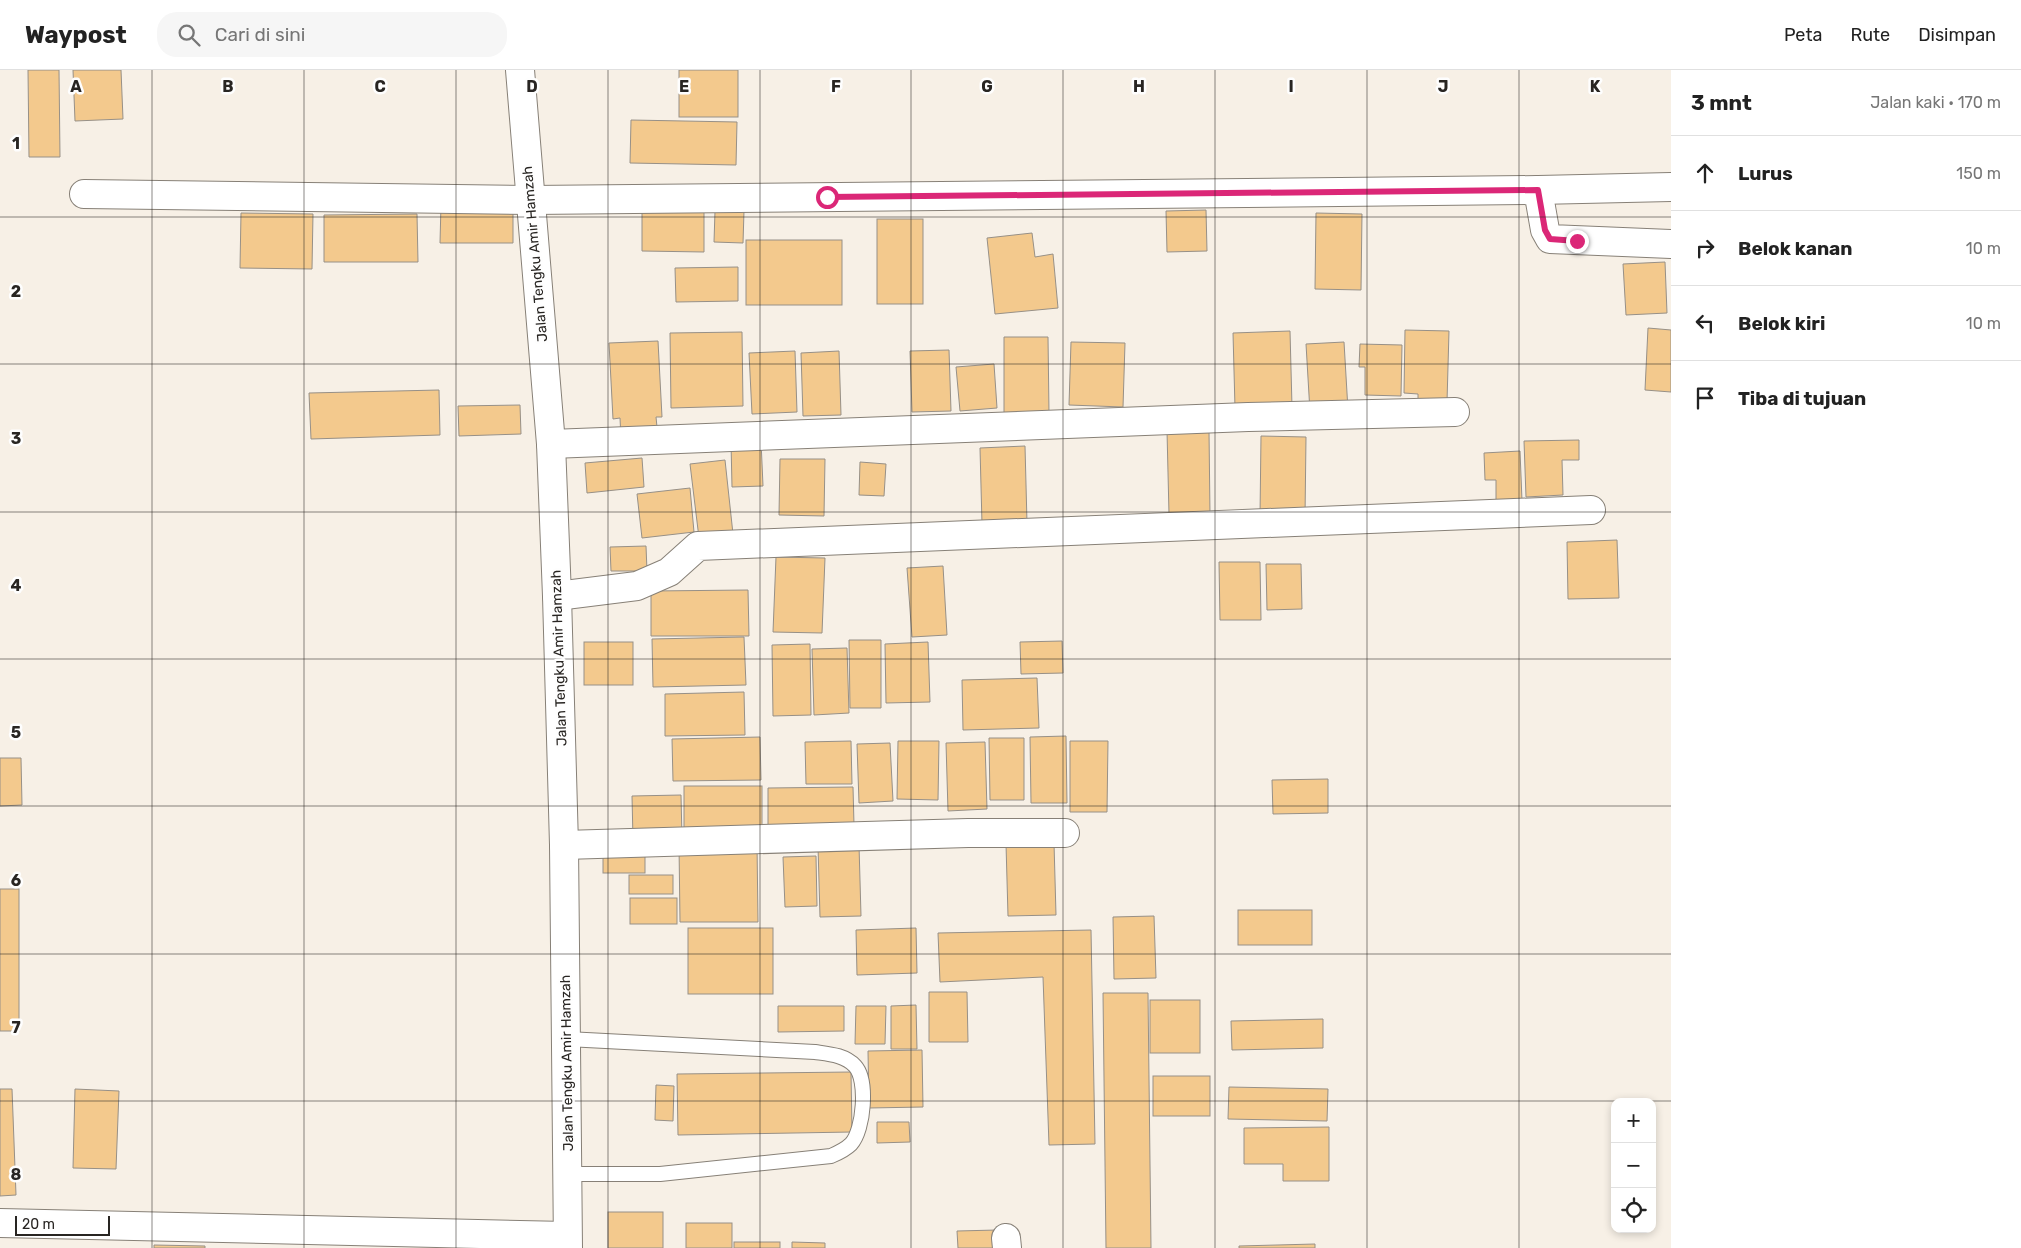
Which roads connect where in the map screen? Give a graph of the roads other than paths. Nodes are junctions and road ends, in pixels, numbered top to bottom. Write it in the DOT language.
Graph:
graph roads {
  1 [pos="520,70"];
  2 [pos="1671,187"];
  3 [pos="1538,190"];
  4 [pos="84,194"];
  5 [pos="531,200"];
  6 [pos="1671,244"];
  7 [pos="1455,412"];
  8 [pos="550,444"];
  9 [pos="1591,510"];
  10 [pos="557,596"];
  11 [pos="1065,832"];
  12 [pos="564,845"];
  13 [pos="567,1039"];
  14 [pos="568,1174"];
  15 [pos="0,1230"];
  16 [pos="568,1242"];
  1 -- 5 [label="main road, Jalan Tengku Amir Hamzah"];
  2 -- 3 [label="main road"];
  3 -- 5 [label="main road"];
  3 -- 6 [label="main road"];
  4 -- 5 [label="main road"];
  5 -- 8 [label="main road, Jalan Tengku Amir Hamzah"];
  7 -- 8 [label="main road"];
  8 -- 10 [label="main road, Jalan Tengku Amir Hamzah"];
  9 -- 10 [label="main road"];
  10 -- 12 [label="main road, Jalan Tengku Amir Hamzah"];
  11 -- 12 [label="main road"];
  12 -- 13 [label="main road, Jalan Tengku Amir Hamzah"];
  13 -- 14 [label="main road, Jalan Tengku Amir Hamzah"];
  13 -- 14 [label="lane"];
  14 -- 16 [label="main road, Jalan Tengku Amir Hamzah"];
  15 -- 16 [label="main road"];
}
